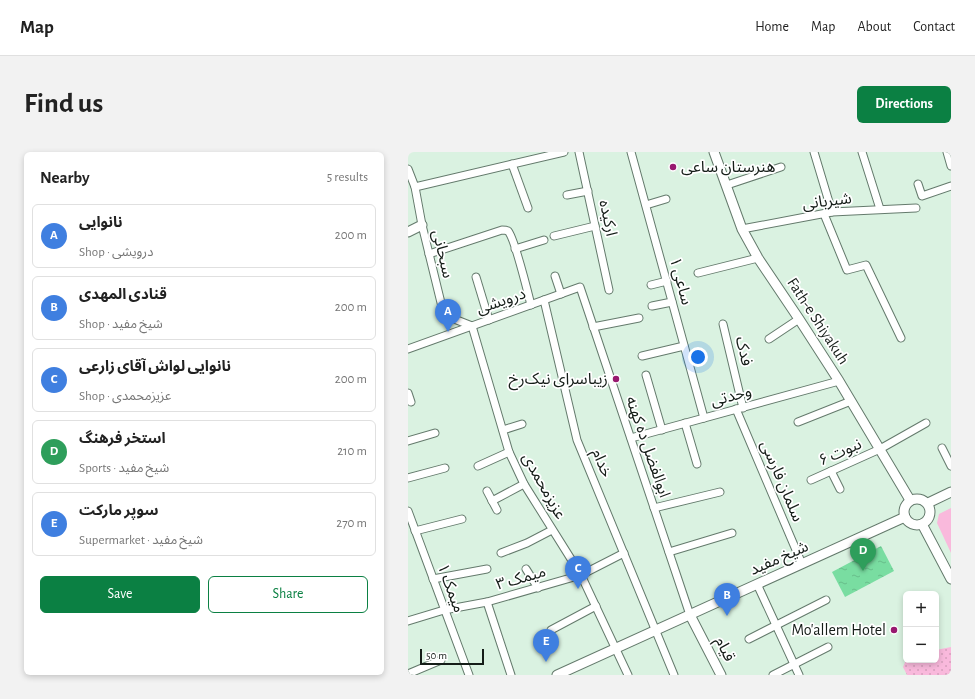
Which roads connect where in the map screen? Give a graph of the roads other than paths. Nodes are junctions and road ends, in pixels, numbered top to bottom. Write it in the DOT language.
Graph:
graph roads {
  1 [pos="564,152"];
  2 [pos="579,152"];
  3 [pos="631,152"];
  4 [pos="714,152"];
  5 [pos="814,152"];
  6 [pos="862,152"];
  7 [pos="947,152"];
  8 [pos="543,154"];
  9 [pos="512,164"];
  10 [pos="951,166"];
  11 [pos="781,167"];
  12 [pos="409,172"];
  13 [pos="918,184"];
  14 [pos="727,185"];
  15 [pos="951,186"];
  16 [pos="415,187"];
  17 [pos="588,191"];
  18 [pos="567,195"];
  19 [pos="666,199"];
  20 [pos="646,205"];
  21 [pos="528,208"];
  22 [pos="916,208"];
  23 [pos="880,209"];
  24 [pos="832,212"];
  25 [pos="824,214"];
  26 [pos="422,226"];
  27 [pos="596,226"];
  28 [pos="742,229"];
  29 [pos="408,232"];
  30 [pos="554,236"];
  31 [pos="544,240"];
  32 [pos="515,249"];
  33 [pos="429,254"];
  34 [pos="758,258"];
  35 [pos="698,273"];
  36 [pos="476,276"];
  37 [pos="555,276"];
  38 [pos="667,281"];
  39 [pos="651,284"];
  40 [pos="580,287"];
  41 [pos="609,290"];
  42 [pos="561,294"];
  43 [pos="544,300"];
  44 [pos="672,302"];
  45 [pos="531,305"];
  46 [pos="652,306"];
  47 [pos="639,318"];
  48 [pos="799,319"];
  49 [pos="489,320"];
  50 [pos="723,324"];
  51 [pos="472,326"];
  52 [pos="593,327"];
  53 [pos="901,338"];
  54 [pos="769,339"];
  55 [pos="684,346"];
  56 [pos="408,349"];
  57 [pos="642,356"];
  58 [pos="646,376"];
  59 [pos="839,381"];
  60 [pos="408,392"];
  61 [pos="851,401"];
  62 [pos="411,402"];
  63 [pos="739,409"];
  64 [pos="704,418"];
  65 [pos="798,422"];
  66 [pos="686,423"];
  67 [pos="926,423"];
  68 [pos="522,424"];
  69 [pos="503,430"];
  70 [pos="662,430"];
  71 [pos="435,433"];
  72 [pos="631,438"];
  73 [pos="408,441"];
  74 [pos="942,448"];
  75 [pos="880,449"];
  76 [pos="509,452"];
  77 [pos="697,464"];
  78 [pos="478,466"];
  79 [pos="951,466"];
  80 [pos="445,468"];
  81 [pos="831,471"];
  82 [pos="408,478"];
  83 [pos="811,480"];
  84 [pos="524,484"];
  85 [pos="840,489"];
  86 [pos="487,491"];
  87 [pos="720,492"];
  88 [pos="951,492"];
  89 [pos="910,500"];
  90 [pos="492,501"];
  91 [pos="928,503"];
  92 [pos="654,508"];
  93 [pos="497,510"];
  94 [pos="408,511"];
  95 [pos="905,517"];
  96 [pos="462,519"];
  97 [pos="922,524"];
  98 [pos="552,530"];
  99 [pos="415,531"];
  100 [pos="732,533"];
  101 [pos="501,552"];
  102 [pos="669,552"];
  103 [pos="624,553"];
  104 [pos="802,564"];
  105 [pos="487,569"];
  106 [pos="526,569"];
  107 [pos="581,575"];
  108 [pos="951,579"];
  109 [pos="433,580"];
  110 [pos="757,584"];
  111 [pos="538,588"];
  112 [pos="826,600"];
  113 [pos="487,602"];
  114 [pos="596,606"];
  115 [pos="444,610"];
  116 [pos="690,615"];
  117 [pos="408,620"];
  118 [pos="776,626"];
  119 [pos="551,630"];
  120 [pos="656,630"];
  121 [pos="749,639"];
  122 [pos="828,647"];
  123 [pos="616,648"];
  124 [pos="441,660"];
  125 [pos="794,664"];
  126 [pos="567,673"];
  127 [pos="408,674"];
  128 [pos="469,675"];
  129 [pos="511,675"];
  130 [pos="557,675"];
  131 [pos="628,675"];
  132 [pos="674,675"];
  133 [pos="721,675"];
  134 [pos="773,675"];
  135 [pos="799,675"];
  1 -- 8 [label="street"];
  2 -- 17 [label="street, ارکیده"];
  3 -- 20 [label="street, ساعی ۱"];
  4 -- 14 [label="street, Fath-e Shiyakuh"];
  5 -- 24 [label="street"];
  6 -- 23 [label="street"];
  7 -- 10 [label="street"];
  8 -- 9 [label="street"];
  9 -- 16 [label="street"];
  9 -- 21 [label="street"];
  11 -- 14 [label="street"];
  12 -- 16 [label="street, سبحانی"];
  13 -- 15 [label="street"];
  14 -- 28 [label="street, Fath-e Shiyakuh"];
  16 -- 26 [label="street, سبحانی"];
  17 -- 18 [label="street"];
  17 -- 27 [label="street, ارکیده"];
  19 -- 20 [label="street"];
  20 -- 38 [label="street, ساعی ۱"];
  22 -- 23 [label="street, شیربانی"];
  23 -- 24 [label="street, شیربانی"];
  24 -- 25 [label="street, شیربانی"];
  25 -- 28 [label="street, شیربانی"];
  25 -- 53 [label="street"];
  26 -- 29 [label="street"];
  26 -- 33 [label="street, سبحانی"];
  27 -- 30 [label="street"];
  27 -- 41 [label="street, ارکیده"];
  28 -- 34 [label="street, Fath-e Shiyakuh"];
  31 -- 32 [label="street"];
  32 -- 33 [label="street"];
  32 -- 45 [label="street"];
  33 -- 51 [label="street, سبحانی"];
  34 -- 35 [label="street"];
  34 -- 48 [label="street, Fath-e Shiyakuh"];
  36 -- 49 [label="street"];
  37 -- 42 [label="street"];
  38 -- 39 [label="street"];
  38 -- 44 [label="street, ساعی ۱"];
  40 -- 42 [label="street, درویشی"];
  40 -- 52 [label="street, ابوالفضل ده کهنه"];
  42 -- 43 [label="street, درویشی"];
  43 -- 45 [label="street, درویشی"];
  43 -- 103 [label="street, خدام"];
  44 -- 46 [label="street"];
  44 -- 55 [label="street, ساعی ۱"];
  45 -- 49 [label="street, درویشی"];
  47 -- 52 [label="street"];
  48 -- 54 [label="street"];
  48 -- 59 [label="street, Fath-e Shiyakuh"];
  49 -- 51 [label="street, درویشی"];
  50 -- 63 [label="street, فدک"];
  51 -- 56 [label="street, درویشی"];
  51 -- 69 [label="street, عزیزمحمدی"];
  52 -- 72 [label="street, ابوالفضل ده کهنه"];
  55 -- 57 [label="street"];
  55 -- 64 [label="street, ساعی ۱"];
  58 -- 70 [label="street"];
  59 -- 61 [label="street, Fath-e Shiyakuh"];
  59 -- 63 [label="street, وحدتی"];
  60 -- 62 [label="street"];
  61 -- 65 [label="street"];
  61 -- 75 [label="street, Fath-e Shiyakuh"];
  63 -- 64 [label="street, وحدتی"];
  63 -- 104 [label="street, سلمان فارسی"];
  64 -- 66 [label="street, وحدتی"];
  66 -- 70 [label="street, وحدتی"];
  66 -- 77 [label="street"];
  67 -- 75 [label="street, نبوت ۶"];
  68 -- 69 [label="street"];
  69 -- 76 [label="street, عزیزمحمدی"];
  70 -- 72 [label="street, وحدتی"];
  71 -- 73 [label="street"];
  72 -- 92 [label="street, ابوالفضل ده کهنه"];
  74 -- 79 [label="street"];
  75 -- 81 [label="street, نبوت ۶"];
  75 -- 89 [label="street, Fath-e Shiyakuh"];
  76 -- 78 [label="street"];
  76 -- 84 [label="street, عزیزمحمدی"];
  80 -- 82 [label="street"];
  81 -- 83 [label="street, نبوت ۶"];
  81 -- 85 [label="street"];
  84 -- 90 [label="street"];
  84 -- 98 [label="street, عزیزمحمدی"];
  86 -- 90 [label="street"];
  87 -- 92 [label="street"];
  88 -- 91 [label="street"];
  89 -- 91 [label="street"];
  89 -- 95 [label="street"];
  90 -- 93 [label="street"];
  91 -- 97 [label="street"];
  92 -- 102 [label="street, ابوالفضل ده کهنه"];
  94 -- 99 [label="street, میمک ۱"];
  95 -- 97 [label="street"];
  95 -- 104 [label="street, شیخ مفید"];
  96 -- 99 [label="street"];
  97 -- 108 [label="street"];
  98 -- 101 [label="street"];
  98 -- 107 [label="street, عزیزمحمدی"];
  99 -- 109 [label="street, میمک ۱"];
  100 -- 102 [label="street"];
  102 -- 116 [label="street, ابوالفضل ده کهنه"];
  103 -- 107 [label="street, میمک ۳"];
  103 -- 120 [label="street, خدام"];
  104 -- 110 [label="street, شیخ مفید"];
  105 -- 109 [label="street"];
  106 -- 111 [label="street"];
  107 -- 111 [label="street, میمک ۳"];
  107 -- 114 [label="street, عزیزمحمدی"];
  109 -- 115 [label="street, میمک ۱"];
  110 -- 116 [label="street, شیخ مفید"];
  110 -- 118 [label="street"];
  111 -- 113 [label="street, میمک ۳"];
  112 -- 118 [label="street"];
  113 -- 115 [label="street, میمک ۳"];
  113 -- 129 [label="street"];
  114 -- 119 [label="street"];
  114 -- 123 [label="street, عزیزمحمدی"];
  115 -- 117 [label="street, میمک ۳"];
  115 -- 128 [label="street, میمک ۱"];
  116 -- 120 [label="street, شیخ مفید"];
  116 -- 133 [label="street, قیام"];
  118 -- 121 [label="street"];
  118 -- 125 [label="street"];
  120 -- 123 [label="street, شیخ مفید"];
  120 -- 132 [label="street, خدام"];
  122 -- 125 [label="street"];
  123 -- 126 [label="street, شیخ مفید"];
  123 -- 131 [label="street, عزیزمحمدی"];
  124 -- 127 [label="street"];
  125 -- 134 [label="street"];
  125 -- 135 [label="street"];
  126 -- 130 [label="street, شیخ مفید"];
}
